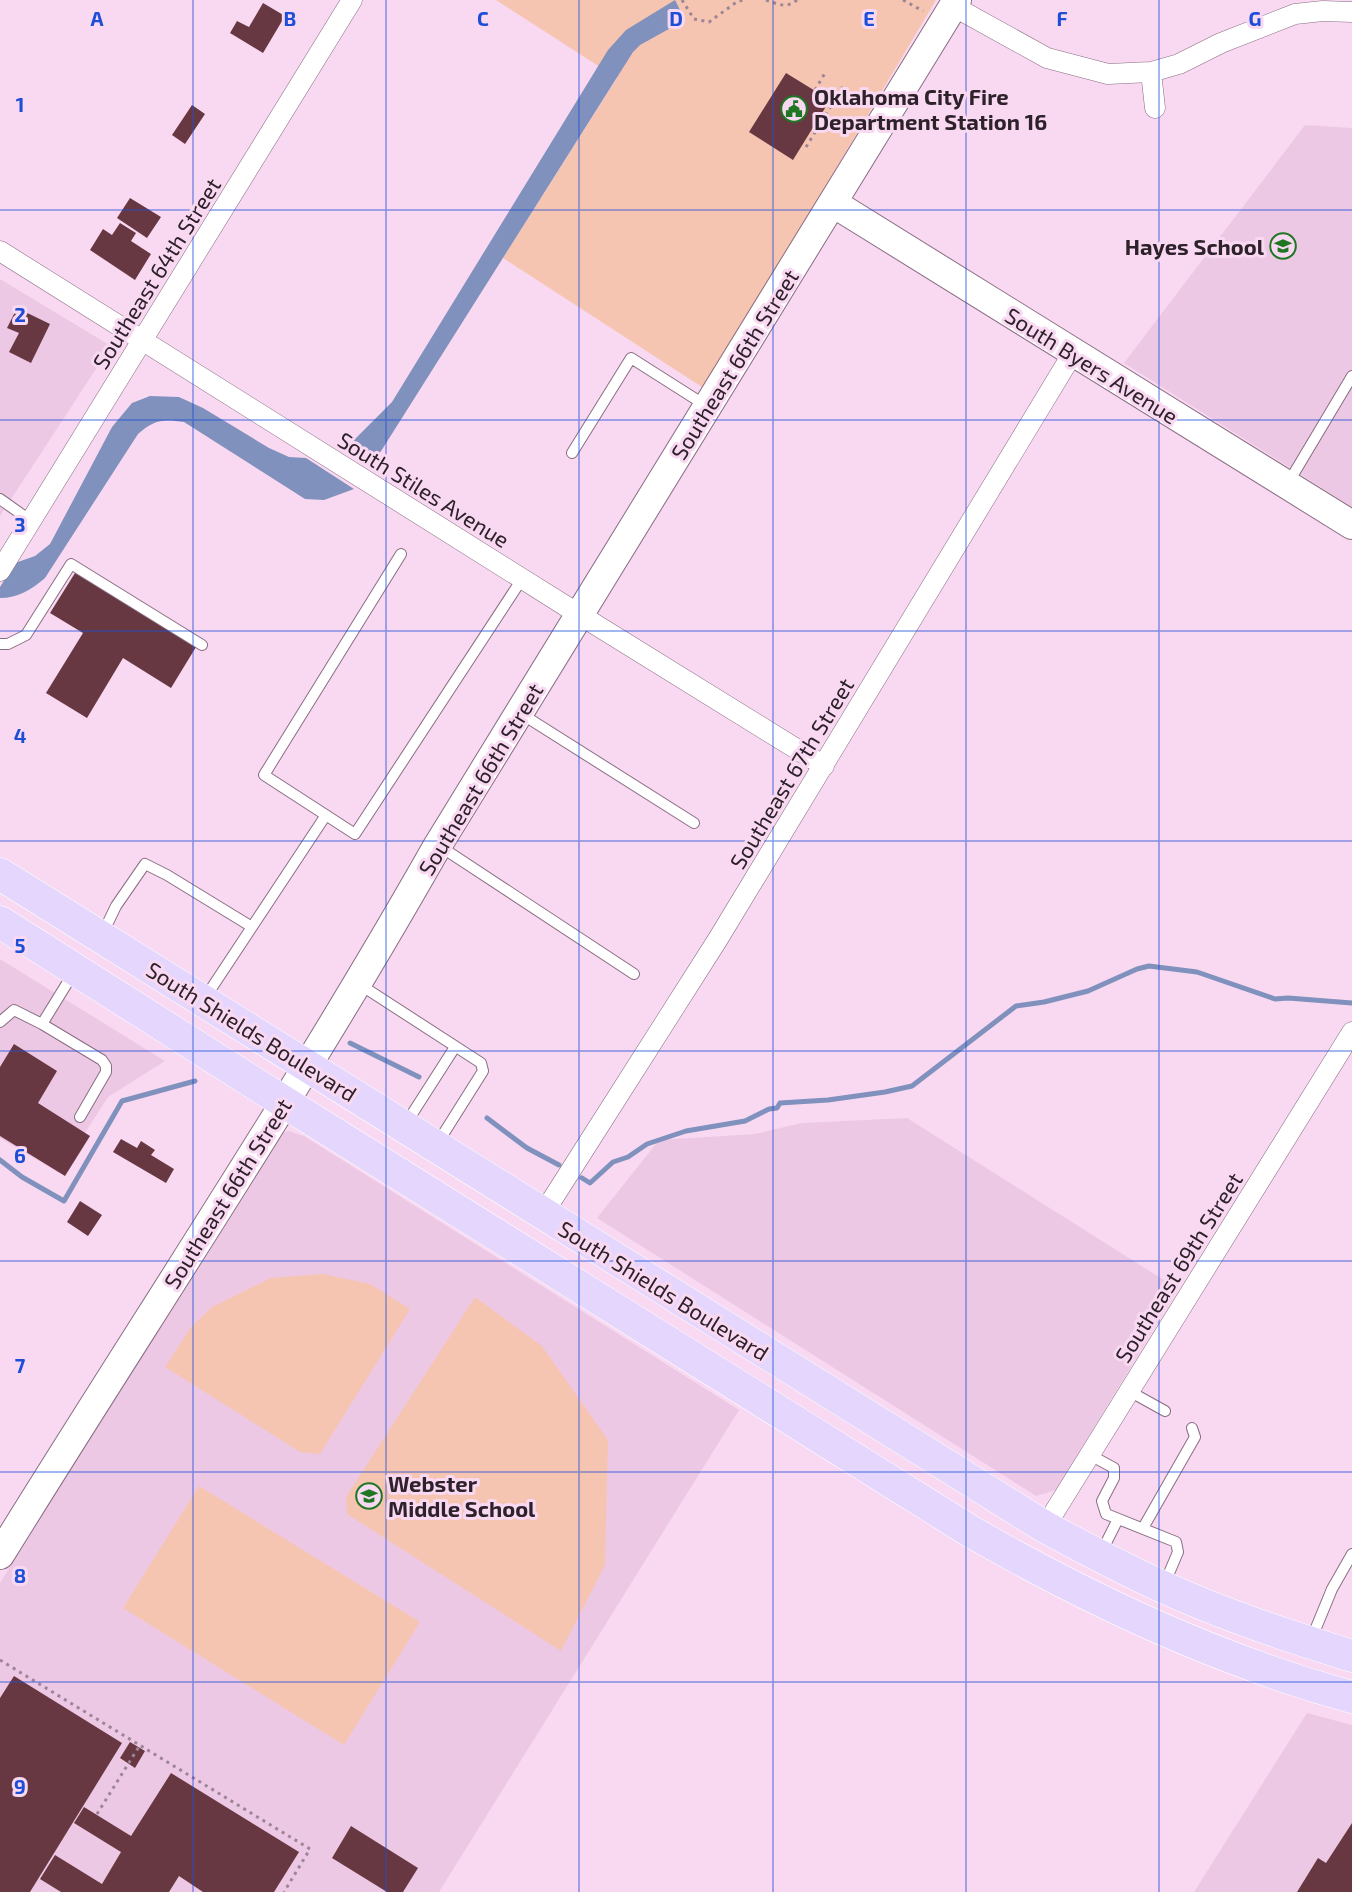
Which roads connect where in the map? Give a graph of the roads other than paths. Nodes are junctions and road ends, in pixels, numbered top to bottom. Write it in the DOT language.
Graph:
graph roads {
  1 [pos="352,0"];
  2 [pos="955,3"];
  3 [pos="1352,12"];
  4 [pos="1151,72"];
  5 [pos="1155,108"];
  6 [pos="833,203"];
  7 [pos="0,250"];
  8 [pos="142,340"];
  9 [pos="1073,353"];
  10 [pos="1352,376"];
  11 [pos="708,407"];
  12 [pos="572,453"];
  13 [pos="1287,485"];
  14 [pos="0,499"];
  15 [pos="31,521"];
  16 [pos="1352,525"];
  17 [pos="401,554"];
  18 [pos="3,566"];
  19 [pos="522,579"];
  20 [pos="580,615"];
  21 [pos="0,644"];
  22 [pos="202,645"];
  23 [pos="520,712"];
  24 [pos="824,766"];
  25 [pos="326,815"];
  26 [pos="694,822"];
  27 [pos="438,845"];
  28 [pos="0,874"];
  29 [pos="0,922"];
  30 [pos="252,927"];
  31 [pos="101,937"];
  32 [pos="76,969"];
  33 [pos="634,974"];
  34 [pos="357,983"];
  35 [pos="203,1001"];
  36 [pos="0,1022"];
  37 [pos="42,1024"];
  38 [pos="1352,1032"];
  39 [pos="455,1047"];
  40 [pos="307,1065"];
  41 [pos="284,1102"];
  42 [pos="80,1117"];
  43 [pos="404,1127"];
  44 [pos="436,1147"];
  45 [pos="543,1214"];
  46 [pos="1129,1391"];
  47 [pos="1165,1411"];
  48 [pos="1192,1428"];
  49 [pos="1090,1455"];
  50 [pos="1118,1519"];
  51 [pos="1045,1527"];
  52 [pos="1143,1528"];
  53 [pos="1352,1554"];
  54 [pos="0,1555"];
  55 [pos="1099,1556"];
  56 [pos="1163,1587"];
  57 [pos="1310,1643"];
  58 [pos="1352,1656"];
  59 [pos="1352,1696"];
  1 -- 8 [label="street, Southeast 64th Street"];
  2 -- 4 [label="street"];
  2 -- 6 [label="street, Southeast 66th Street"];
  3 -- 4 [label="street"];
  4 -- 5 [label="street"];
  6 -- 9 [label="street, South Byers Avenue"];
  6 -- 11 [label="street, Southeast 66th Street"];
  7 -- 8 [label="street, South Stiles Avenue"];
  8 -- 15 [label="street, Southeast 64th Street"];
  8 -- 19 [label="street, South Stiles Avenue"];
  9 -- 13 [label="street, South Byers Avenue"];
  9 -- 24 [label="street, Southeast 67th Street"];
  10 -- 13 [label="lane"];
  11 -- 12 [label="lane"];
  11 -- 20 [label="street, Southeast 66th Street"];
  13 -- 16 [label="street, South Byers Avenue"];
  14 -- 15 [label="lane"];
  15 -- 18 [label="street, Southeast 64th Street"];
  17 -- 25 [label="lane"];
  19 -- 20 [label="street, South Stiles Avenue"];
  19 -- 25 [label="lane"];
  20 -- 23 [label="street, Southeast 66th Street"];
  20 -- 24 [label="street, South Stiles Avenue"];
  21 -- 22 [label="lane"];
  23 -- 26 [label="lane"];
  23 -- 27 [label="street, Southeast 66th Street"];
  24 -- 45 [label="street, Southeast 67th Street"];
  25 -- 30 [label="lane"];
  27 -- 33 [label="lane"];
  27 -- 34 [label="street, Southeast 66th Street"];
  28 -- 31 [label="main road, South Shields Boulevard"];
  29 -- 32 [label="main road, South Shields Boulevard"];
  30 -- 31 [label="lane"];
  30 -- 35 [label="lane"];
  31 -- 35 [label="main road, South Shields Boulevard"];
  32 -- 37 [label="lane"];
  32 -- 41 [label="main road, South Shields Boulevard"];
  34 -- 39 [label="lane"];
  34 -- 40 [label="street, Southeast 66th Street"];
  35 -- 40 [label="main road, South Shields Boulevard"];
  36 -- 37 [label="lane"];
  37 -- 42 [label="lane"];
  38 -- 46 [label="street, Southeast 69th Street"];
  39 -- 43 [label="lane"];
  39 -- 44 [label="lane"];
  40 -- 41 [label="street, Southeast 66th Street"];
  40 -- 43 [label="main road, South Shields Boulevard"];
  41 -- 54 [label="street, Southeast 66th Street"];
  41 -- 59 [label="main road, South Shields Boulevard"];
  43 -- 44 [label="main road, South Shields Boulevard"];
  44 -- 45 [label="main road, South Shields Boulevard"];
  45 -- 51 [label="main road, South Shields Boulevard"];
  46 -- 47 [label="lane"];
  46 -- 49 [label="street, Southeast 69th Street"];
  48 -- 52 [label="lane"];
  49 -- 50 [label="lane"];
  49 -- 51 [label="street, Southeast 69th Street"];
  50 -- 52 [label="lane"];
  50 -- 55 [label="lane"];
  51 -- 55 [label="main road, South Shields Boulevard"];
  52 -- 56 [label="lane"];
  53 -- 57 [label="lane"];
  55 -- 56 [label="main road, South Shields Boulevard"];
  56 -- 57 [label="main road, South Shields Boulevard"];
  57 -- 58 [label="main road, South Shields Boulevard"];
}
